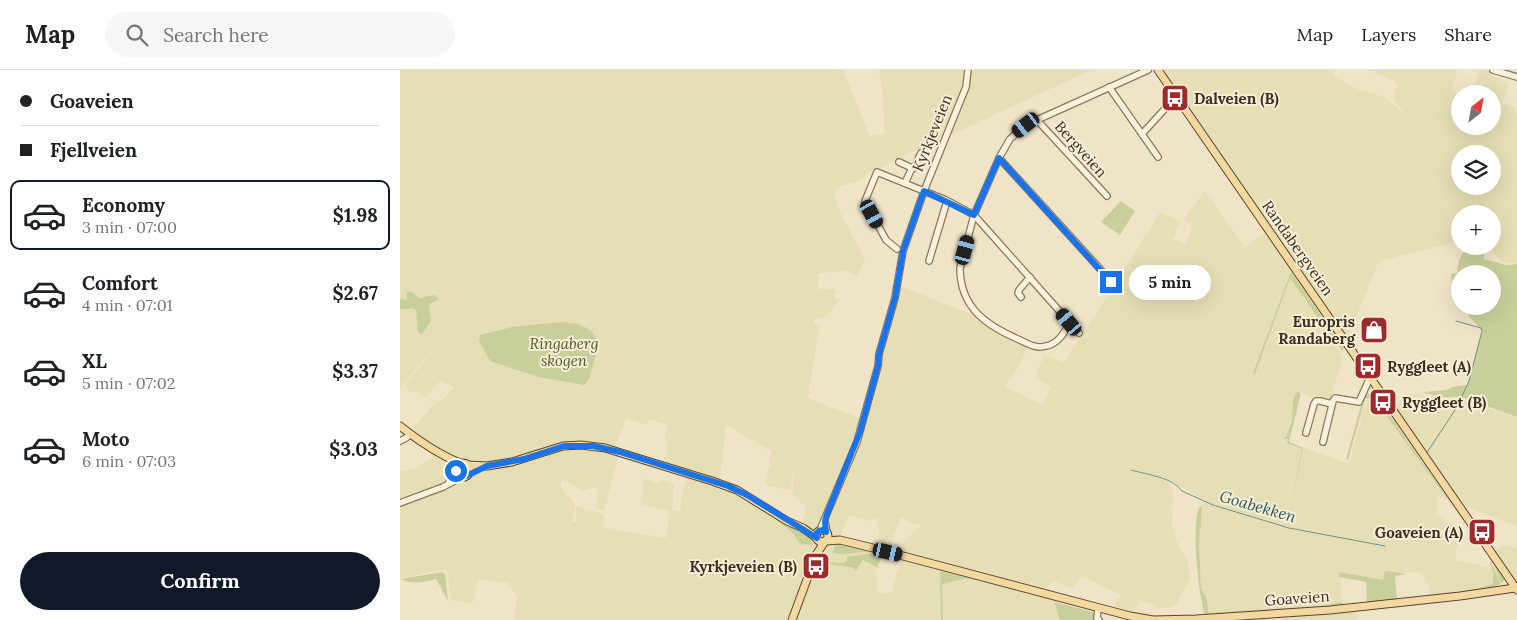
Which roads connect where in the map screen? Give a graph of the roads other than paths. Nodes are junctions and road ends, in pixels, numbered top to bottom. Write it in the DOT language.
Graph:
graph roads {
  1 [pos="968,70"];
  2 [pos="1148,70"];
  3 [pos="1158,70"];
  4 [pos="1493,70"];
  5 [pos="1517,78"];
  6 [pos="1109,87"];
  7 [pos="1172,101"];
  8 [pos="1037,120"];
  9 [pos="1142,134"];
  10 [pos="921,153"];
  11 [pos="1158,157"];
  12 [pos="999,158"];
  13 [pos="899,162"];
  14 [pos="912,168"];
  15 [pos="905,183"];
  16 [pos="924,191"];
  17 [pos="1107,196"];
  18 [pos="947,201"];
  19 [pos="974,215"];
  20 [pos="897,249"];
  21 [pos="929,261"];
  22 [pos="1030,277"];
  23 [pos="1111,282"];
  24 [pos="1021,297"];
  25 [pos="1070,323"];
  26 [pos="1079,333"];
  27 [pos="1372,380"];
  28 [pos="1332,404"];
  29 [pos="404,431"];
  30 [pos="1306,433"];
  31 [pos="400,441"];
  32 [pos="1322,442"];
  33 [pos="487,466"];
  34 [pos="461,471"];
  35 [pos="400,502"];
  36 [pos="822,536"];
  37 [pos="1510,581"];
  38 [pos="1516,589"];
  39 [pos="1499,590"];
  40 [pos="1098,608"];
  41 [pos="792,620"];
  42 [pos="1097,620"];
  1 -- 16 [label="street, Kyrkjeveien"];
  2 -- 6 [label="street"];
  3 -- 27 [label="main road, Randabergveien"];
  4 -- 5 [label="street"];
  6 -- 8 [label="street"];
  6 -- 9 [label="street"];
  7 -- 9 [label="street"];
  8 -- 12 [label="street"];
  8 -- 17 [label="street, Bergveien"];
  9 -- 11 [label="street"];
  10 -- 14 [label="street"];
  12 -- 19 [label="street"];
  12 -- 23 [label="street"];
  13 -- 14 [label="street"];
  14 -- 15 [label="street"];
  15 -- 16 [label="street"];
  15 -- 20 [label="street"];
  16 -- 18 [label="street"];
  16 -- 36 [label="street, Kyrkjeveien"];
  18 -- 19 [label="street"];
  18 -- 21 [label="street"];
  19 -- 22 [label="street"];
  19 -- 25 [label="street"];
  22 -- 24 [label="street"];
  22 -- 25 [label="street"];
  25 -- 26 [label="street"];
  27 -- 28 [label="street"];
  27 -- 37 [label="main road, Randabergveien"];
  28 -- 30 [label="street"];
  28 -- 32 [label="street"];
  29 -- 31 [label="street"];
  29 -- 34 [label="main road"];
  33 -- 34 [label="main road, Goaveien"];
  33 -- 34 [label="main road, Goaveien"];
  33 -- 36 [label="main road, Goaveien"];
  34 -- 35 [label="street"];
  36 -- 40 [label="main road, Goaveien"];
  36 -- 41 [label="main road, Kyrkjeveien"];
  37 -- 38 [label="main road, Randabergveien"];
  37 -- 39 [label="main road"];
  38 -- 39 [label="main road, Goaveien"];
  39 -- 40 [label="main road, Goaveien"];
  40 -- 42 [label="street"];
}
